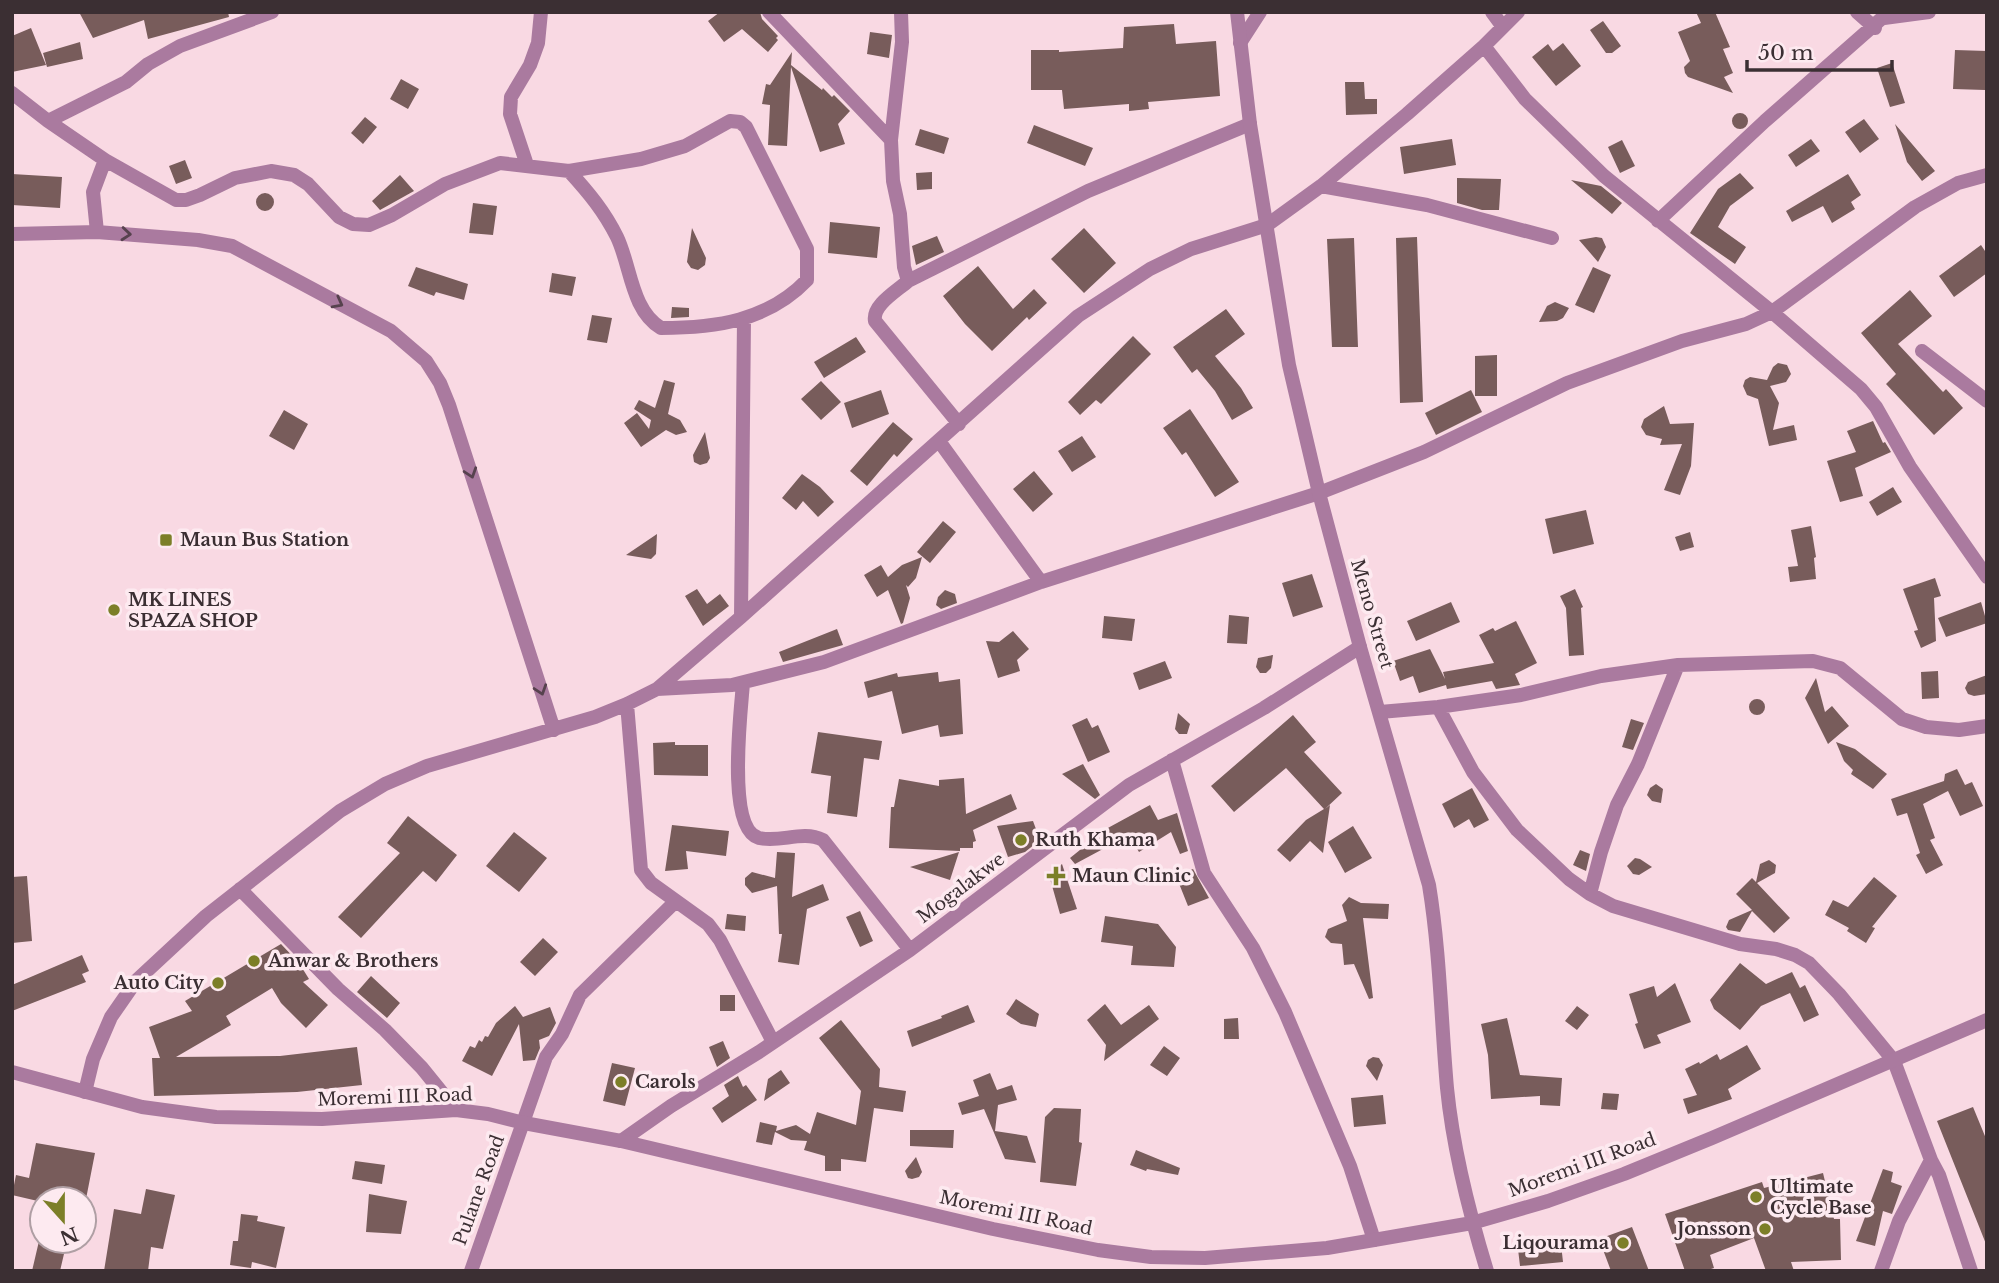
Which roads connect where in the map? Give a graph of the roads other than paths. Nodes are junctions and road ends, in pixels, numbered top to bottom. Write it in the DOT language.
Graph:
graph roads {
  1 [pos="272,12"];
  2 [pos="541,12"];
  3 [pos="769,12"];
  4 [pos="901,12"];
  5 [pos="1237,12"];
  6 [pos="1260,12"];
  7 [pos="1492,12"];
  8 [pos="1517,12"];
  9 [pos="1857,12"];
  10 [pos="1929,12"];
  11 [pos="1883,19"];
  12 [pos="1503,27"];
  13 [pos="1240,43"];
  14 [pos="1484,46"];
  15 [pos="12,93"];
  16 [pos="47,121"];
  17 [pos="1250,124"];
  18 [pos="891,140"];
  19 [pos="105,160"];
  20 [pos="527,166"];
  21 [pos="569,171"];
  22 [pos="1987,175"];
  23 [pos="1321,186"];
  24 [pos="1658,221"];
  25 [pos="1267,225"];
  26 [pos="97,232"];
  27 [pos="12,234"];
  28 [pos="1552,238"];
  29 [pos="908,281"];
  30 [pos="1772,312"];
  31 [pos="744,319"];
  32 [pos="1922,351"];
  33 [pos="1987,401"];
  34 [pos="959,424"];
  35 [pos="939,441"];
  36 [pos="1319,493"];
  37 [pos="1987,577"];
  38 [pos="1041,582"];
  39 [pos="741,617"];
  40 [pos="1360,647"];
  41 [pos="1678,665"];
  42 [pos="743,683"];
  43 [pos="657,689"];
  44 [pos="627,704"];
  45 [pos="1438,707"];
  46 [pos="1380,712"];
  47 [pos="1987,726"];
  48 [pos="554,730"];
  49 [pos="1172,760"];
  50 [pos="240,890"];
  51 [pos="1590,894"];
  52 [pos="676,901"];
  53 [pos="910,950"];
  54 [pos="1987,1020"];
  55 [pos="773,1042"];
  56 [pos="1894,1061"];
  57 [pos="12,1072"];
  58 [pos="85,1092"];
  59 [pos="456,1110"];
  60 [pos="524,1123"];
  61 [pos="621,1141"];
  62 [pos="1931,1160"];
  63 [pos="1472,1223"];
  64 [pos="1374,1240"];
  65 [pos="471,1271"];
  66 [pos="1487,1271"];
  67 [pos="1881,1271"];
  68 [pos="1971,1271"];
  1 -- 16 [label="street"];
  2 -- 20 [label="street"];
  3 -- 18 [label="street"];
  4 -- 18 [label="street"];
  5 -- 13 [label="street, Meno Street"];
  6 -- 13 [label="street"];
  7 -- 12 [label="street"];
  8 -- 12 [label="street"];
  9 -- 11 [label="street"];
  10 -- 11 [label="street"];
  11 -- 24 [label="street"];
  12 -- 14 [label="street"];
  13 -- 17 [label="street, Meno Street"];
  14 -- 23 [label="street"];
  14 -- 24 [label="street"];
  15 -- 16 [label="street"];
  16 -- 19 [label="street"];
  17 -- 25 [label="street, Meno Street"];
  17 -- 29 [label="street"];
  18 -- 29 [label="street"];
  19 -- 20 [label="street"];
  19 -- 26 [label="street"];
  20 -- 21 [label="street"];
  21 -- 31 [label="street"];
  21 -- 31 [label="street"];
  22 -- 30 [label="street"];
  23 -- 25 [label="street"];
  23 -- 28 [label="street"];
  24 -- 30 [label="street"];
  25 -- 34 [label="street"];
  25 -- 36 [label="street, Meno Street"];
  26 -- 27 [label="street"];
  26 -- 48 [label="street, one-way"];
  29 -- 34 [label="street"];
  30 -- 36 [label="street"];
  30 -- 37 [label="street"];
  31 -- 39 [label="street"];
  32 -- 33 [label="street"];
  34 -- 35 [label="street"];
  35 -- 38 [label="street"];
  35 -- 39 [label="street"];
  36 -- 38 [label="street"];
  36 -- 40 [label="street, Meno Street"];
  38 -- 42 [label="street"];
  39 -- 43 [label="street"];
  40 -- 46 [label="street, Meno Street"];
  40 -- 49 [label="street, Mogalakwe"];
  41 -- 45 [label="street"];
  41 -- 47 [label="street"];
  41 -- 51 [label="street"];
  42 -- 43 [label="street"];
  42 -- 53 [label="street"];
  43 -- 44 [label="street"];
  44 -- 48 [label="street"];
  44 -- 52 [label="street"];
  45 -- 46 [label="street"];
  45 -- 51 [label="street"];
  46 -- 63 [label="street, Meno Street"];
  48 -- 50 [label="street"];
  49 -- 53 [label="street, Mogalakwe"];
  49 -- 64 [label="street"];
  50 -- 58 [label="street"];
  50 -- 59 [label="street"];
  51 -- 56 [label="street"];
  52 -- 55 [label="street"];
  52 -- 60 [label="street, Pulane Road"];
  53 -- 55 [label="street, Mogalakwe"];
  54 -- 56 [label="street, Moremi III Road"];
  55 -- 61 [label="street, Mogalakwe"];
  56 -- 62 [label="street"];
  56 -- 63 [label="street, Moremi III Road"];
  57 -- 58 [label="street, Moremi III Road"];
  58 -- 59 [label="street, Moremi III Road"];
  59 -- 60 [label="street, Moremi III Road"];
  60 -- 61 [label="street, Moremi III Road"];
  60 -- 65 [label="street, Pulane Road"];
  61 -- 64 [label="street, Moremi III Road"];
  62 -- 67 [label="street"];
  62 -- 68 [label="street"];
  63 -- 64 [label="street, Moremi III Road"];
  63 -- 66 [label="street, Meno Street"];
}
